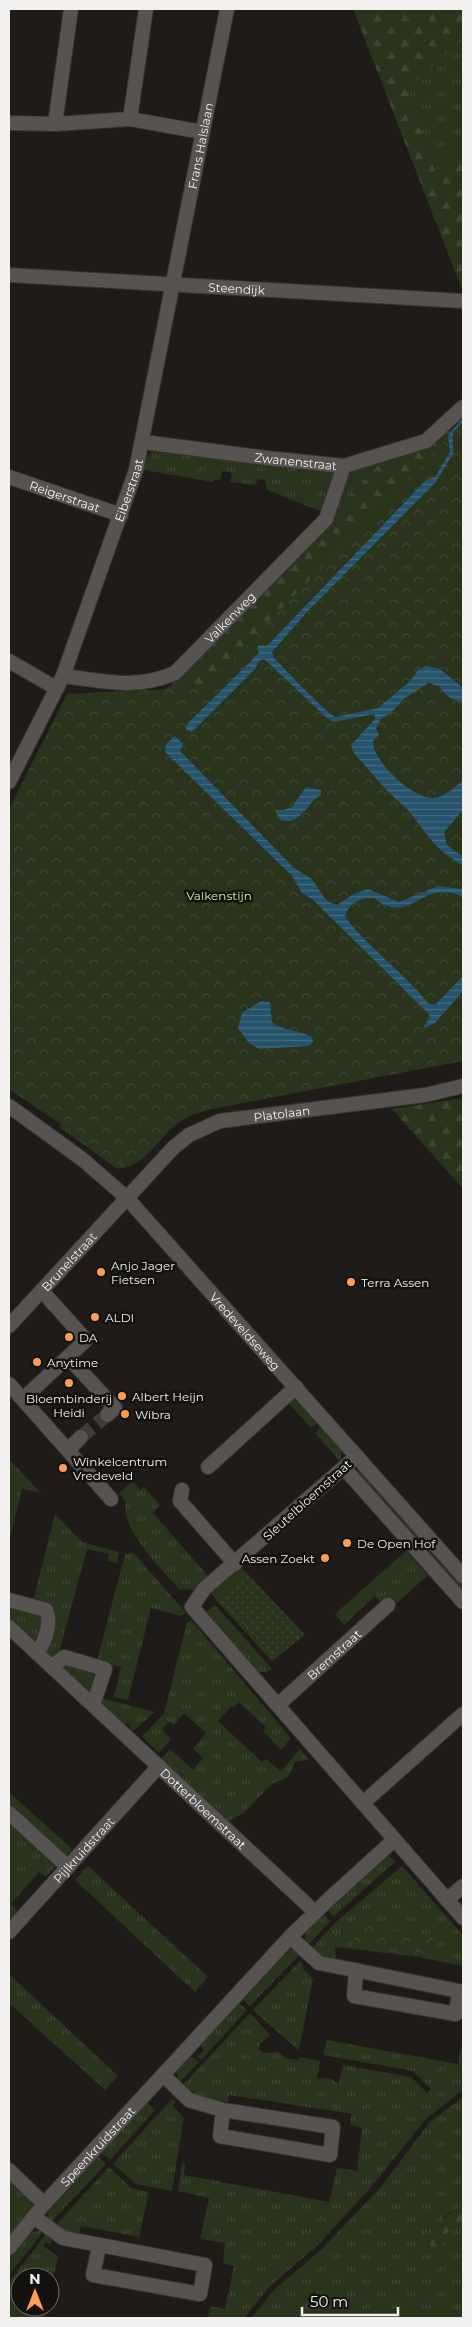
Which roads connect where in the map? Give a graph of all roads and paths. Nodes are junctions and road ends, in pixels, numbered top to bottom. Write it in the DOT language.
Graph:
graph roads {
  1 [pos="71,9"];
  2 [pos="146,9"];
  3 [pos="227,9"];
  4 [pos="130,119"];
  5 [pos="9,123"];
  6 [pos="55,124"];
  7 [pos="202,132"];
  8 [pos="9,275"];
  9 [pos="173,284"];
  10 [pos="463,301"];
  11 [pos="463,407"];
  12 [pos="143,442"];
  13 [pos="344,466"];
  14 [pos="9,477"];
  15 [pos="121,515"];
  16 [pos="9,661"];
  17 [pos="60,682"];
  18 [pos="9,782"];
  19 [pos="463,1086"];
  20 [pos="9,1106"];
  21 [pos="127,1198"];
  22 [pos="42,1291"];
  23 [pos="9,1326"];
  24 [pos="68,1357"];
  25 [pos="9,1384"];
  26 [pos="296,1387"];
  27 [pos="22,1399"];
  28 [pos="107,1415"];
  29 [pos="81,1438"];
  30 [pos="68,1450"];
  31 [pos="357,1456"];
  32 [pos="208,1467"];
  33 [pos="344,1468"];
  34 [pos="182,1490"];
  35 [pos="112,1499"];
  36 [pos="235,1564"];
  37 [pos="463,1576"];
  38 [pos="9,1600"];
  39 [pos="463,1602"];
  40 [pos="388,1605"];
  41 [pos="9,1627"];
  42 [pos="37,1653"];
  43 [pos="52,1668"];
  44 [pos="278,1704"];
  45 [pos="93,1705"];
  46 [pos="463,1714"];
  47 [pos="159,1766"];
  48 [pos="363,1802"];
  49 [pos="9,1813"];
  50 [pos="394,1840"];
  51 [pos="68,1867"];
  52 [pos="463,1886"];
  53 [pos="447,1900"];
  54 [pos="315,1912"];
  55 [pos="463,1918"];
  56 [pos="9,1932"];
  57 [pos="290,1937"];
  58 [pos="356,1970"];
  59 [pos="163,2075"];
  60 [pos="223,2110"];
  61 [pos="9,2170"];
  62 [pos="44,2204"];
  63 [pos="34,2217"];
  64 [pos="99,2246"];
  65 [pos="9,2248"];
  1 -- 6 [label="street"];
  2 -- 4 [label="street"];
  3 -- 7 [label="street, Frans Halslaan"];
  4 -- 6 [label="street"];
  4 -- 7 [label="street"];
  5 -- 6 [label="street"];
  7 -- 9 [label="street, Frans Halslaan"];
  8 -- 9 [label="street, Steendijk"];
  9 -- 10 [label="street, Steendijk"];
  9 -- 12 [label="street, Eiberstraat"];
  11 -- 13 [label="street, Zwanenstraat"];
  12 -- 13 [label="street, Zwanenstraat"];
  12 -- 15 [label="street, Eiberstraat"];
  13 -- 17 [label="street, Valkenweg"];
  14 -- 15 [label="street, Reigerstraat"];
  15 -- 17 [label="street, Eiberstraat"];
  16 -- 17 [label="street"];
  17 -- 18 [label="street, Eiberstraat"];
  19 -- 21 [label="street, Platolaan"];
  20 -- 21 [label="street, Vredeveldseweg"];
  21 -- 22 [label="street, Brunelstraat"];
  21 -- 26 [label="street, Vredeveldseweg"];
  22 -- 23 [label="street, Brunelstraat"];
  22 -- 24 [label="street"];
  24 -- 27 [label="street"];
  24 -- 28 [label="street"];
  25 -- 27 [label="street"];
  26 -- 31 [label="street, Vredeveldseweg"];
  26 -- 32 [label="street"];
  27 -- 30 [label="street"];
  29 -- 30 [label="street"];
  30 -- 35 [label="street"];
  31 -- 33 [label="street, Sleutelbloemstraat"];
  31 -- 37 [label="street, Vredeveldseweg"];
  33 -- 36 [label="street, Sleutelbloemstraat"];
  33 -- 39 [label="street"];
  34 -- 36 [label="street"];
  36 -- 44 [label="street, Sleutelbloemstraat"];
  38 -- 42 [label="street"];
  40 -- 44 [label="street, Bremstraat"];
  41 -- 42 [label="street, Dotterbloemstraat"];
  42 -- 43 [label="street, Dotterbloemstraat"];
  43 -- 45 [label="street, Dotterbloemstraat"];
  43 -- 45 [label="street"];
  44 -- 48 [label="street"];
  45 -- 47 [label="street, Dotterbloemstraat"];
  46 -- 48 [label="street"];
  47 -- 51 [label="street, Pijlkruidstraat"];
  47 -- 54 [label="street, Dotterbloemstraat"];
  48 -- 50 [label="street"];
  49 -- 51 [label="street"];
  50 -- 53 [label="street"];
  50 -- 54 [label="street, Speenkruidstraat"];
  51 -- 56 [label="street, Pijlkruidstraat"];
  52 -- 53 [label="street"];
  53 -- 55 [label="street"];
  54 -- 57 [label="street, Speenkruidstraat"];
  57 -- 58 [label="street"];
  57 -- 59 [label="street, Speenkruidstraat"];
  58 -- 58 [label="street"];
  59 -- 60 [label="street"];
  59 -- 62 [label="street, Speenkruidstraat"];
  60 -- 60 [label="street"];
  61 -- 62 [label="street"];
  62 -- 63 [label="street, Speenkruidstraat"];
  63 -- 64 [label="street"];
  63 -- 65 [label="street, Speenkruidstraat"];
  64 -- 64 [label="street"];
}
